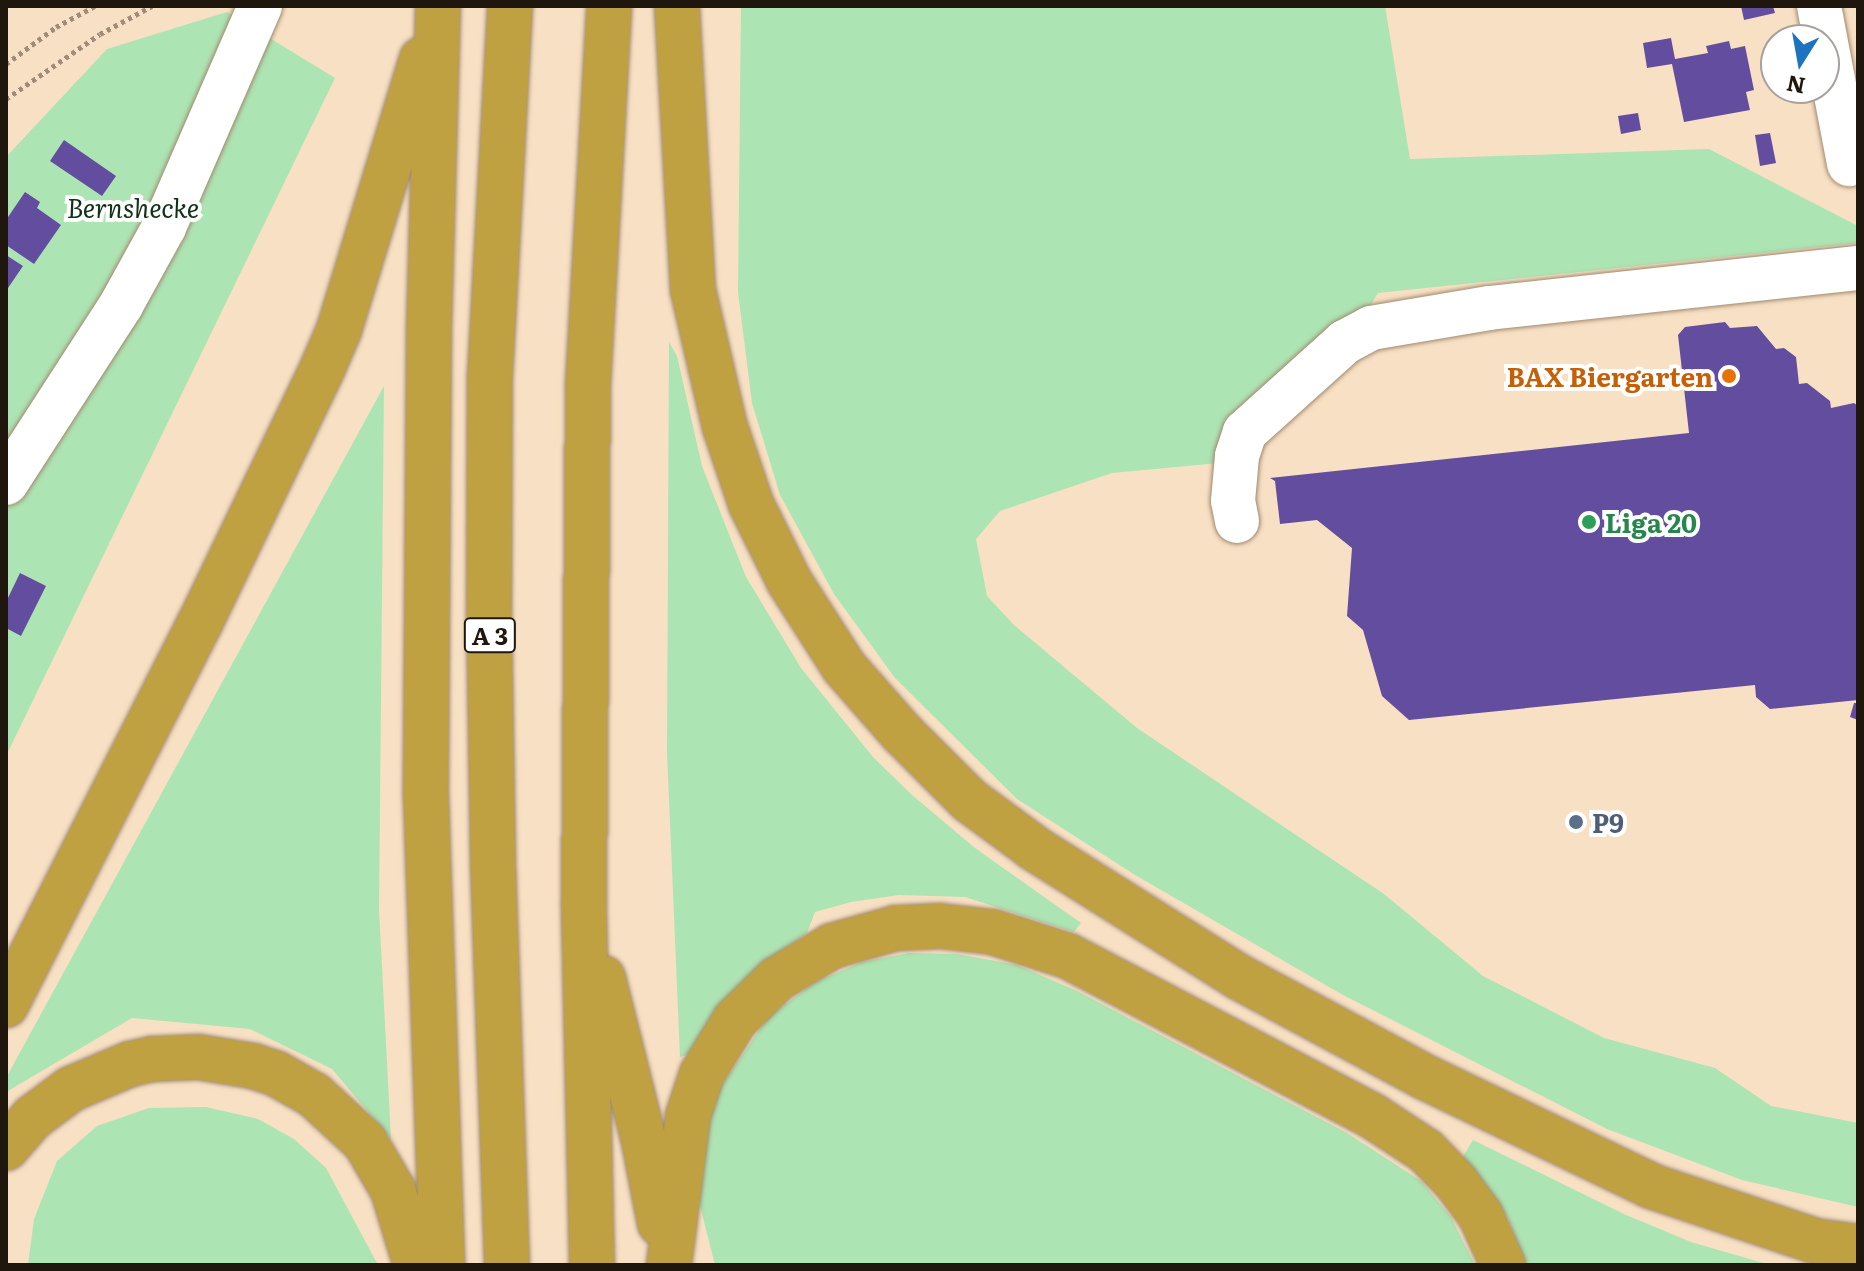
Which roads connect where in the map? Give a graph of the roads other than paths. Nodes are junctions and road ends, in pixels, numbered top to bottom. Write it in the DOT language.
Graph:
graph roads {
  1 [pos="260,6"];
  2 [pos="510,6"];
  3 [pos="609,6"];
  4 [pos="677,6"];
  5 [pos="1819,6"];
  6 [pos="438,7"];
  7 [pos="1849,164"];
  8 [pos="1858,268"];
  9 [pos="6,483"];
  10 [pos="1237,521"];
  11 [pos="584,902"];
  12 [pos="6,1005"];
  13 [pos="6,1148"];
  14 [pos="1858,1247"];
  15 [pos="416,1265"];
  16 [pos="442,1265"];
  17 [pos="507,1265"];
  18 [pos="592,1265"];
  19 [pos="668,1265"];
  20 [pos="1503,1265"];
  1 -- 9 [label="street"];
  2 -- 17 [label="highway, A 3"];
  3 -- 11 [label="highway"];
  4 -- 14 [label="highway"];
  5 -- 7 [label="street"];
  6 -- 12 [label="highway"];
  6 -- 16 [label="highway"];
  8 -- 10 [label="street"];
  11 -- 18 [label="highway"];
  11 -- 19 [label="highway"];
  13 -- 15 [label="highway"];
  19 -- 20 [label="highway"];
}
